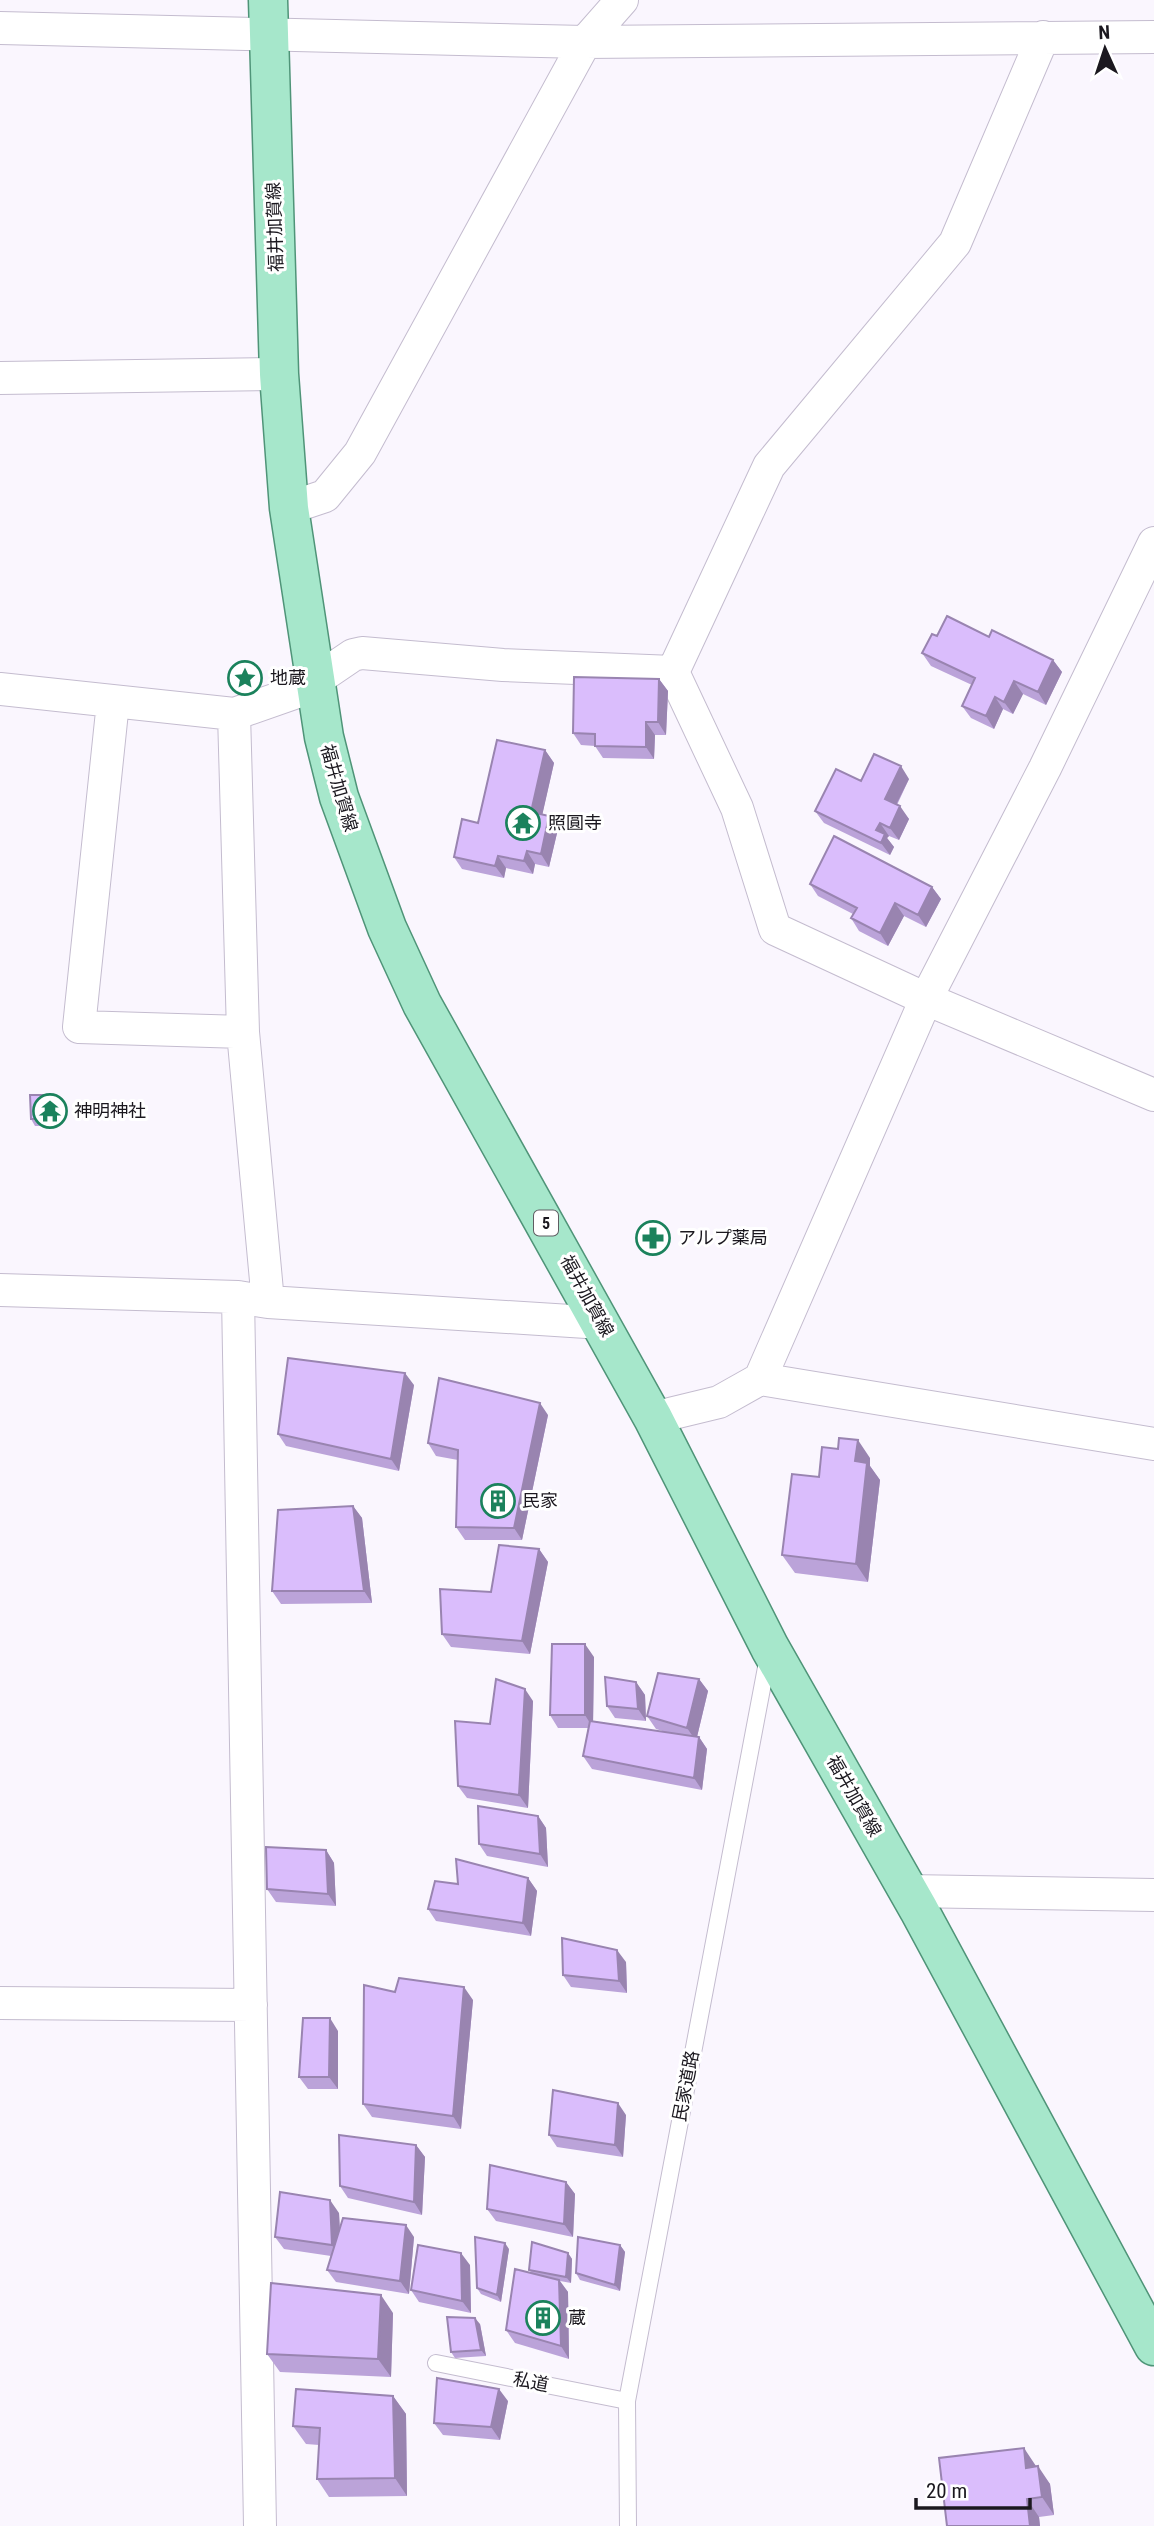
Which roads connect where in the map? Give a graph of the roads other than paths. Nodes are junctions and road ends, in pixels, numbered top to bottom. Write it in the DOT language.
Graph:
graph roads {
  1 [pos="622,0"];
  2 [pos="268,17"];
  3 [pos="0,28"];
  4 [pos="1043,37"];
  5 [pos="1154,37"];
  6 [pos="585,42"];
  7 [pos="279,374"];
  8 [pos="0,378"];
  9 [pos="289,508"];
  10 [pos="1154,543"];
  11 [pos="673,672"];
  12 [pos="315,683"];
  13 [pos="0,689"];
  14 [pos="113,702"];
  15 [pos="234,714"];
  16 [pos="926,999"];
  17 [pos="243,1032"];
  18 [pos="1154,1095"];
  19 [pos="0,1290"];
  20 [pos="253,1299"];
  21 [pos="602,1323"];
  22 [pos="760,1379"];
  23 [pos="653,1418"];
  24 [pos="1154,1444"];
  25 [pos="770,1648"];
  26 [pos="907,1891"];
  27 [pos="1154,1895"];
  28 [pos="0,2003"];
  29 [pos="251,2005"];
  30 [pos="1154,2346"];
  31 [pos="436,2363"];
  32 [pos="626,2401"];
  33 [pos="260,2526"];
  34 [pos="628,2526"];
  1 -- 6 [label="street"];
  2 -- 3 [label="street"];
  2 -- 6 [label="street"];
  2 -- 7 [label="main road, 福井加賀線 / 5"];
  4 -- 5 [label="street"];
  4 -- 6 [label="street"];
  4 -- 11 [label="street"];
  6 -- 9 [label="street"];
  7 -- 8 [label="street"];
  7 -- 9 [label="main road, 福井加賀線 / 5"];
  9 -- 12 [label="main road, 福井加賀線 / 5"];
  10 -- 16 [label="street"];
  11 -- 12 [label="street"];
  11 -- 16 [label="street"];
  12 -- 15 [label="street"];
  12 -- 21 [label="main road, 福井加賀線 / 5"];
  13 -- 14 [label="street"];
  14 -- 15 [label="street"];
  14 -- 17 [label="street"];
  15 -- 17 [label="street"];
  16 -- 18 [label="street"];
  16 -- 22 [label="street"];
  17 -- 20 [label="street"];
  19 -- 20 [label="street"];
  20 -- 21 [label="street"];
  20 -- 29 [label="street"];
  21 -- 23 [label="main road, 福井加賀線 / 5"];
  22 -- 23 [label="street"];
  22 -- 24 [label="street"];
  23 -- 25 [label="main road, 福井加賀線 / 5"];
  25 -- 26 [label="main road, 福井加賀線 / 5"];
  25 -- 32 [label="lane, 民家道路"];
  26 -- 27 [label="street"];
  26 -- 30 [label="main road, 福井加賀線 / 5"];
  28 -- 29 [label="street"];
  29 -- 33 [label="street"];
  31 -- 32 [label="lane, 私道"];
  32 -- 34 [label="lane, 民家道路"];
}
